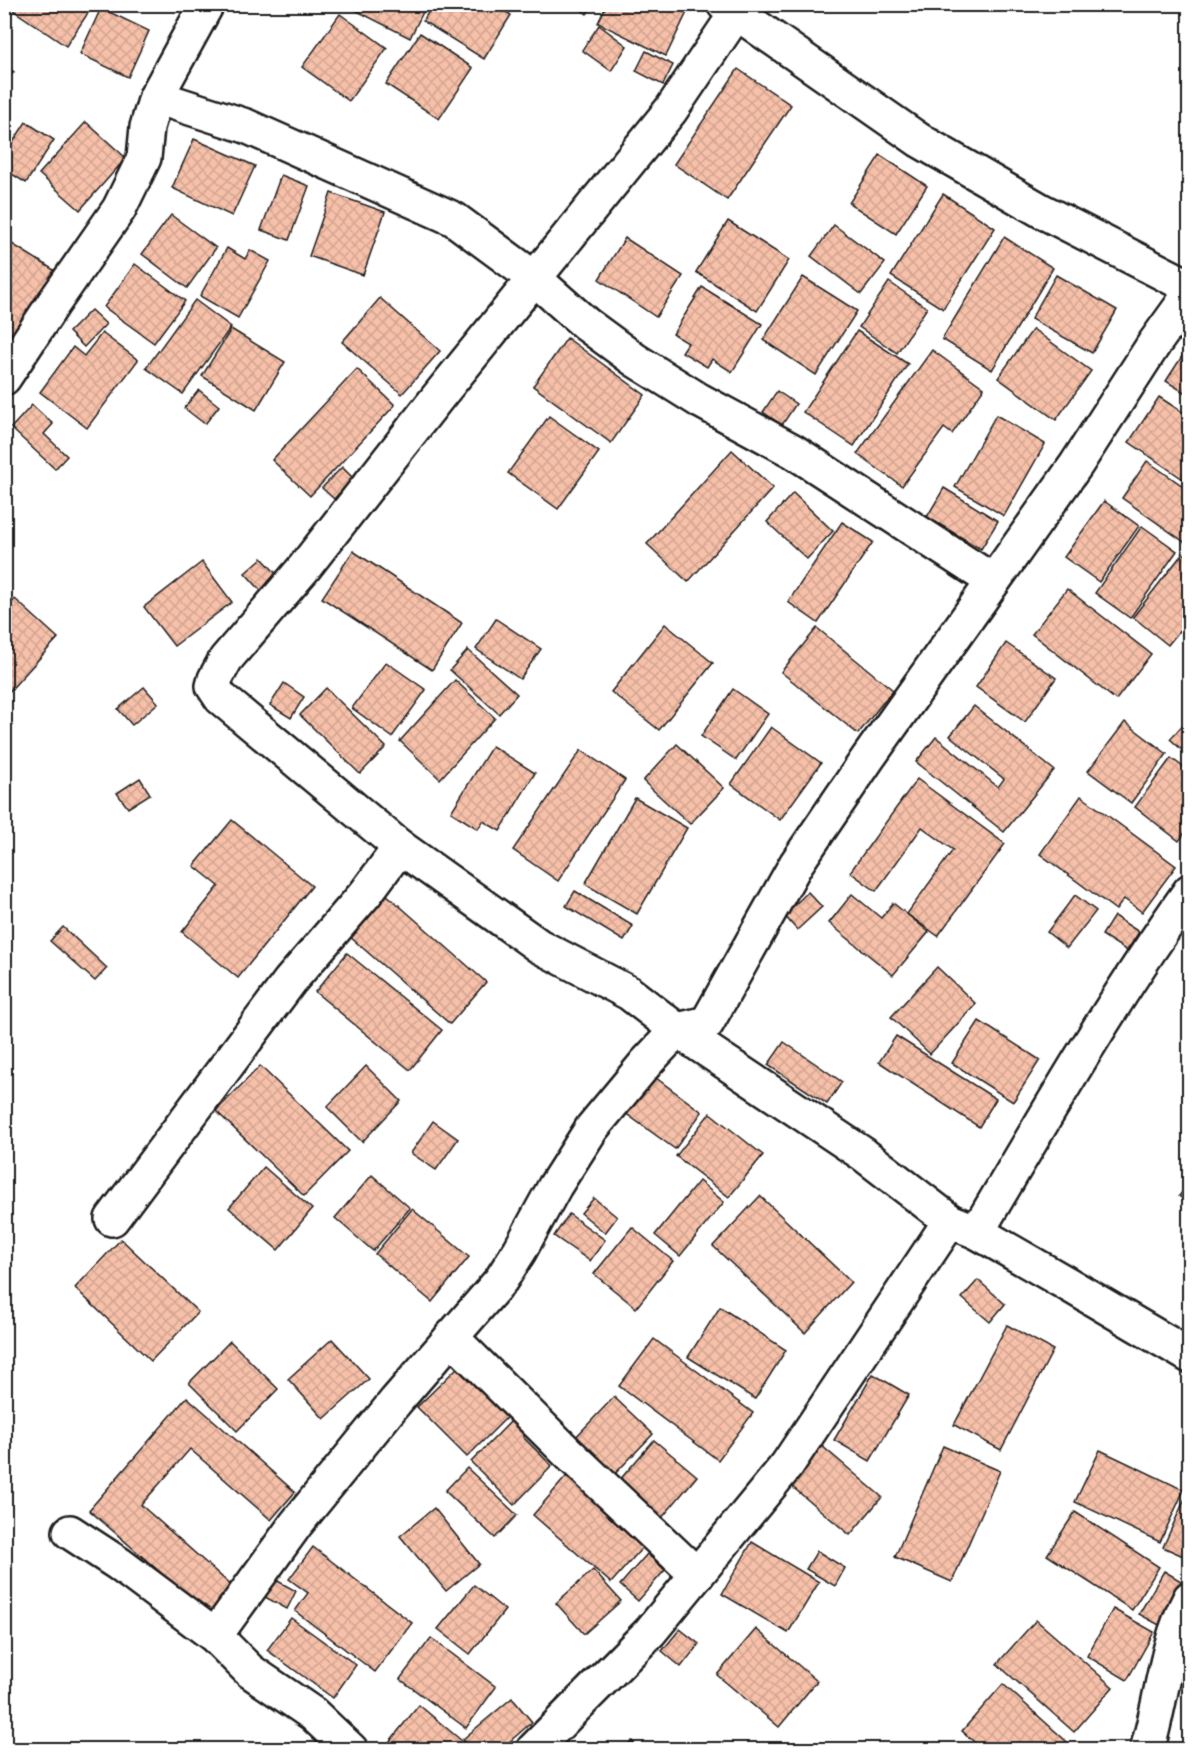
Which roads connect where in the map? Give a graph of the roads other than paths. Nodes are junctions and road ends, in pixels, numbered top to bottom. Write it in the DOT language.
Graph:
graph roads {
  1 [pos="207,4"];
  2 [pos="731,8"];
  3 [pos="156,97"];
  4 [pos="534,278"];
  5 [pos="1190,287"];
  6 [pos="1190,294"];
  7 [pos="4,378"];
  8 [pos="993,581"];
  9 [pos="400,847"];
  10 [pos="1190,891"];
  11 [pos="677,1030"];
  12 [pos="112,1220"];
  13 [pos="963,1226"];
  14 [pos="451,1337"];
  15 [pos="1190,1356"];
  16 [pos="70,1532"];
  17 [pos="697,1575"];
  18 [pos="1190,1598"];
  19 [pos="215,1636"];
  20 [pos="351,1749"];
  21 [pos="533,1749"];
  22 [pos="1147,1749"];
  1 -- 3 [label="street"];
  2 -- 4 [label="street"];
  2 -- 5 [label="street"];
  3 -- 4 [label="street"];
  3 -- 7 [label="street"];
  4 -- 8 [label="street"];
  4 -- 9 [label="street"];
  6 -- 8 [label="street"];
  8 -- 11 [label="street"];
  9 -- 11 [label="street"];
  9 -- 12 [label="street"];
  10 -- 13 [label="street"];
  11 -- 13 [label="street"];
  11 -- 14 [label="street"];
  13 -- 15 [label="street"];
  13 -- 17 [label="street"];
  14 -- 17 [label="street"];
  14 -- 19 [label="street"];
  16 -- 19 [label="street"];
  17 -- 21 [label="street"];
  18 -- 22 [label="street"];
  19 -- 20 [label="street"];
}
